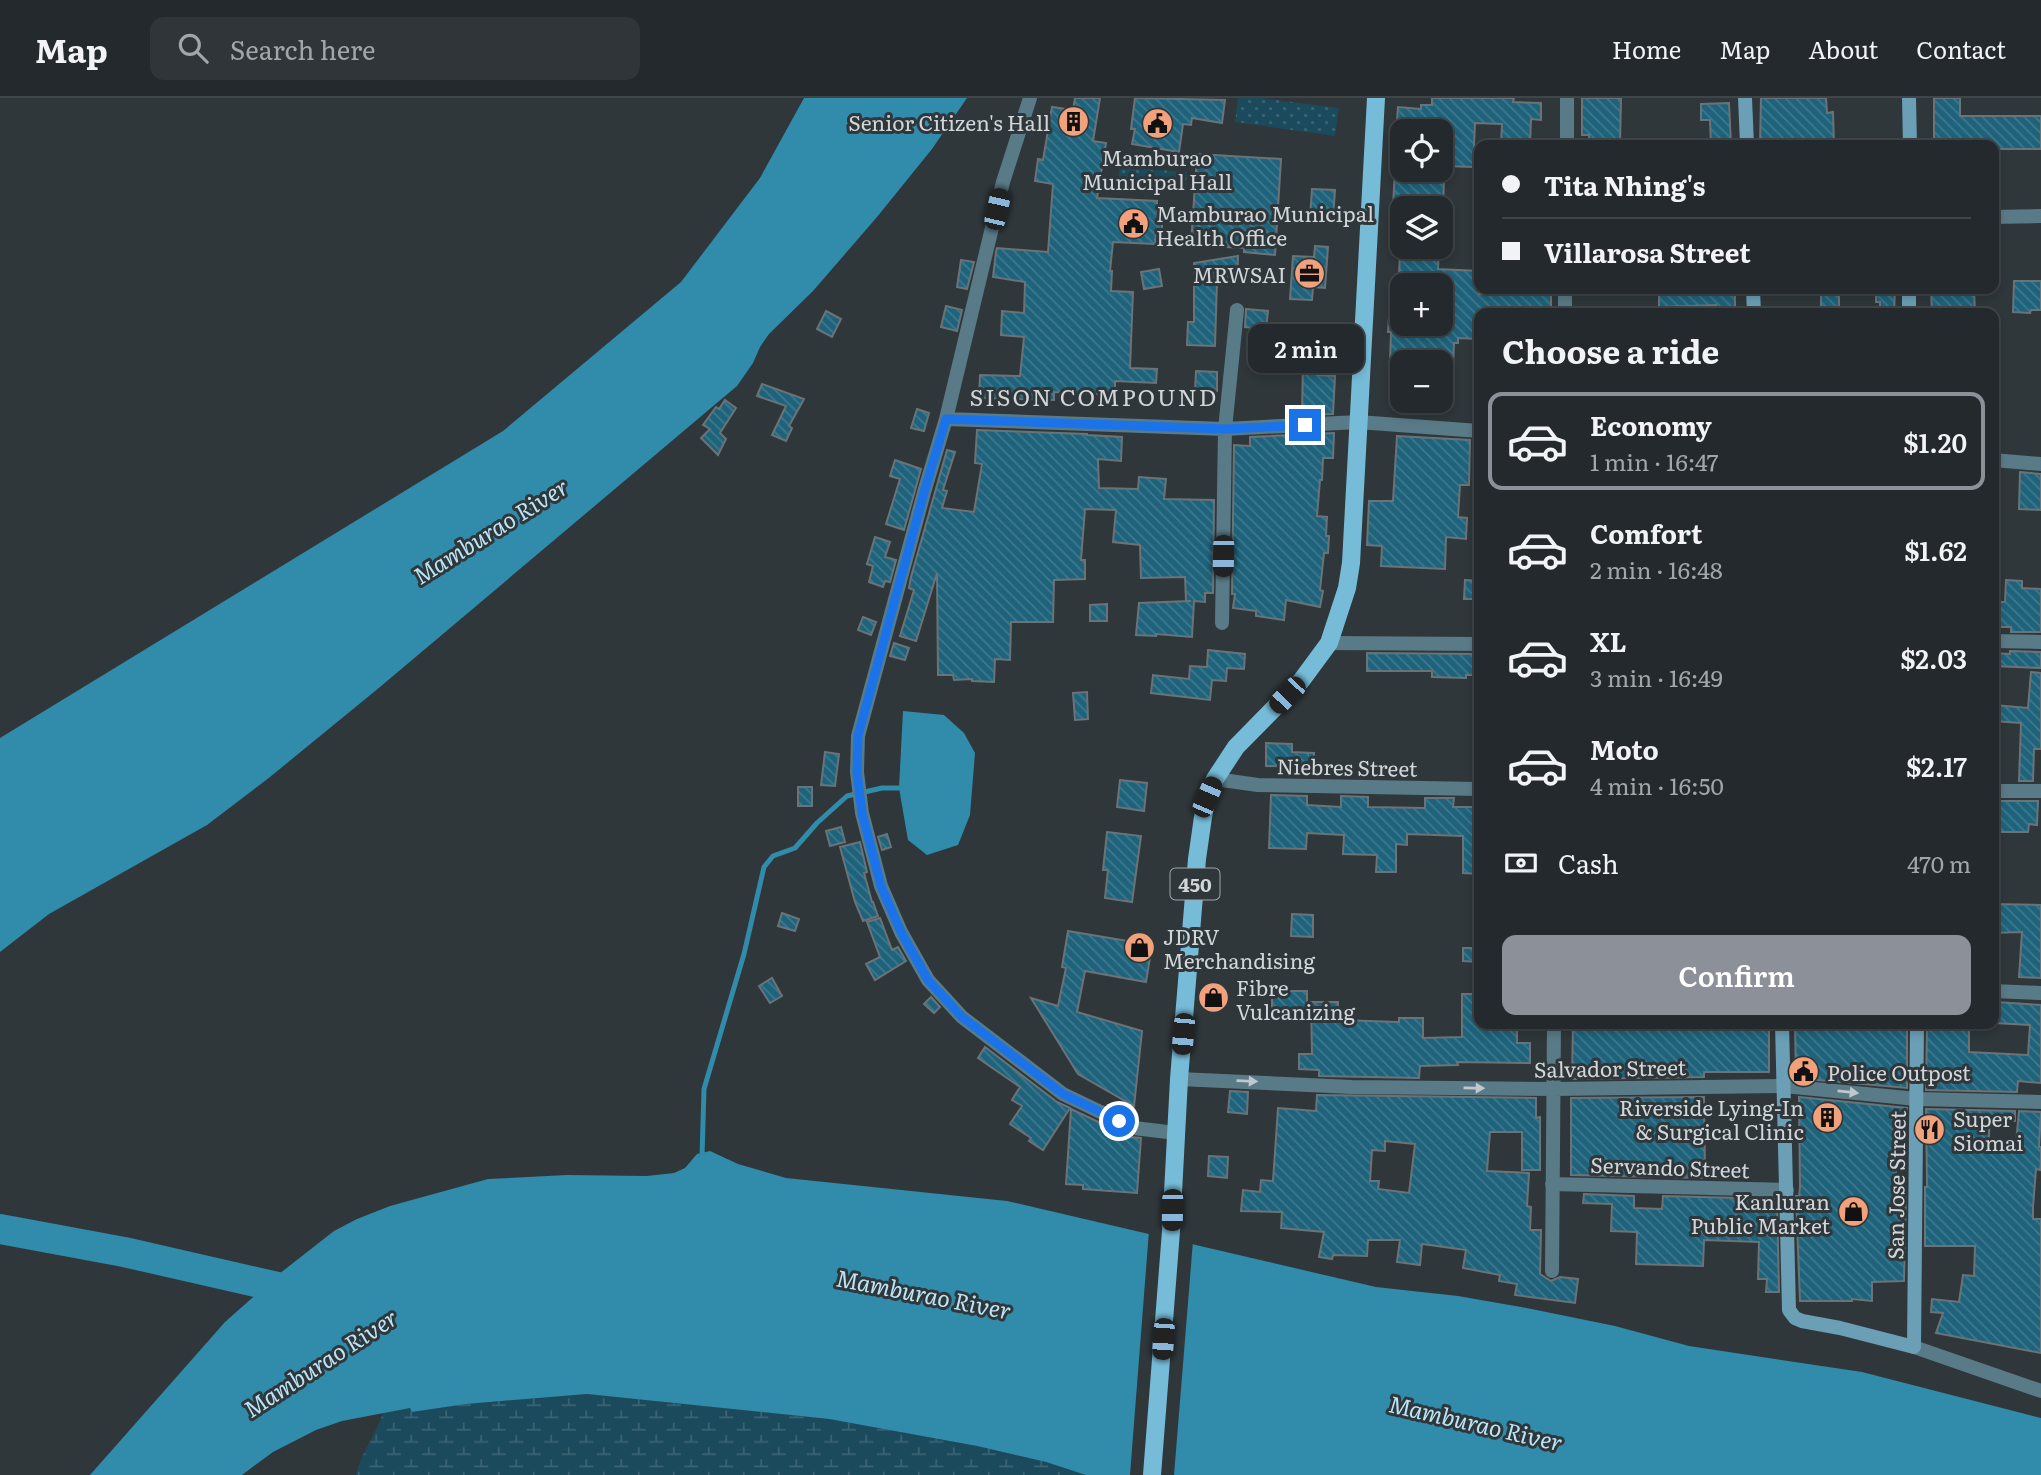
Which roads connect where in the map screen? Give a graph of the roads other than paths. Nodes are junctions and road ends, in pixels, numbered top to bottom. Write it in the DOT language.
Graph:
graph roads {
  1 [pos="1030,98"];
  2 [pos="1377,98"];
  3 [pos="1567,98"];
  4 [pos="1745,98"];
  5 [pos="1909,98"];
  6 [pos="1567,140"];
  7 [pos="1747,140"];
  8 [pos="1910,140"];
  9 [pos="2041,216"];
  10 [pos="1999,217"];
  11 [pos="1237,310"];
  12 [pos="946,419"];
  13 [pos="1358,422"];
  14 [pos="1225,429"];
  15 [pos="1474,431"];
  16 [pos="1999,460"];
  17 [pos="2041,464"];
  18 [pos="1222,622"];
  19 [pos="1999,641"];
  20 [pos="2041,642"];
  21 [pos="1329,643"];
  22 [pos="1474,644"];
  23 [pos="1215,779"];
  24 [pos="1474,789"];
  25 [pos="1999,791"];
  26 [pos="2041,791"];
  27 [pos="1999,991"];
  28 [pos="2041,993"];
  29 [pos="1554,1029"];
  30 [pos="1782,1029"];
  31 [pos="1916,1029"];
  32 [pos="1179,1079"];
  33 [pos="1784,1086"];
  34 [pos="1553,1089"];
  35 [pos="1917,1099"];
  36 [pos="2041,1102"];
  37 [pos="1176,1133"];
  38 [pos="1552,1184"];
  39 [pos="1787,1190"];
  40 [pos="1552,1272"];
  41 [pos="1913,1347"];
  42 [pos="2041,1391"];
  43 [pos="1152,1475"];
  1 -- 12 [label="street"];
  2 -- 13 [label="main road, 450"];
  3 -- 6 [label="street"];
  4 -- 7 [label="street"];
  5 -- 8 [label="street"];
  9 -- 10 [label="street"];
  11 -- 14 [label="street"];
  12 -- 14 [label="street"];
  12 -- 37 [label="street"];
  13 -- 14 [label="street"];
  13 -- 15 [label="street"];
  13 -- 21 [label="main road, 450"];
  14 -- 18 [label="street"];
  16 -- 17 [label="street"];
  19 -- 20 [label="street"];
  21 -- 22 [label="street"];
  21 -- 23 [label="main road, 450"];
  23 -- 24 [label="street, Niebres Street"];
  23 -- 32 [label="main road, 450"];
  25 -- 26 [label="street"];
  27 -- 28 [label="street"];
  29 -- 34 [label="street"];
  30 -- 33 [label="street"];
  31 -- 35 [label="street, San Jose Street"];
  32 -- 34 [label="street, Salvador Street, one-way"];
  32 -- 37 [label="main road, 450"];
  33 -- 34 [label="street, Salvador Street"];
  33 -- 35 [label="street, Salvador Street, one-way"];
  33 -- 39 [label="street"];
  34 -- 38 [label="street"];
  35 -- 36 [label="street, Salvador Street"];
  35 -- 41 [label="street, San Jose Street"];
  37 -- 43 [label="main road, 450"];
  38 -- 39 [label="street, Servando Street"];
  38 -- 40 [label="street"];
  39 -- 41 [label="street"];
  41 -- 42 [label="street"];
}
